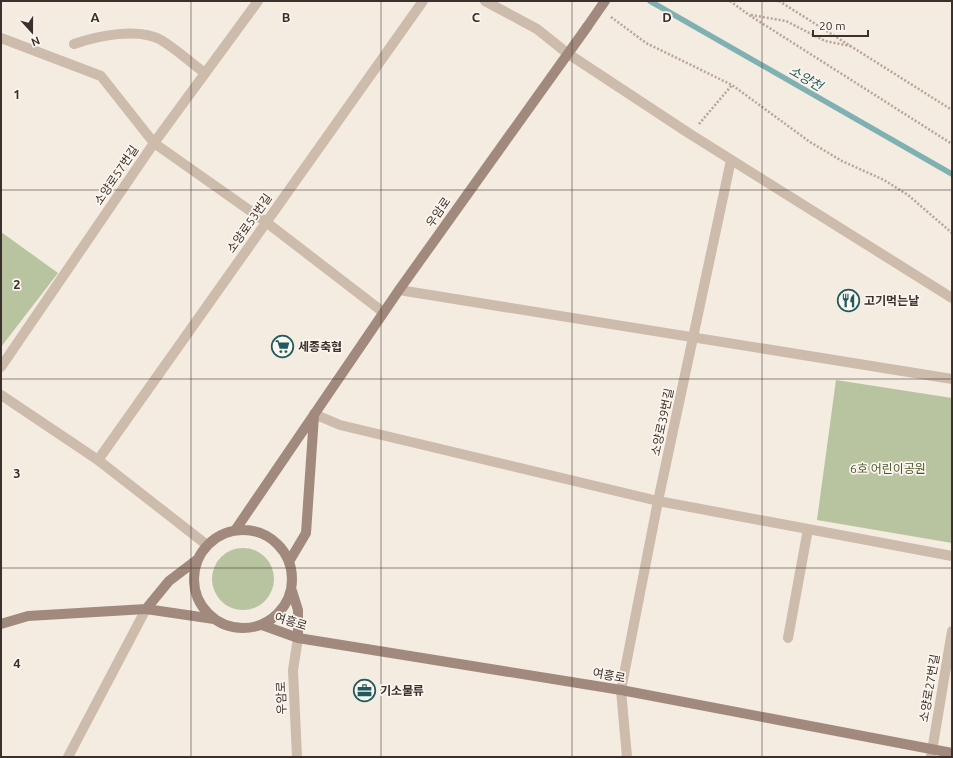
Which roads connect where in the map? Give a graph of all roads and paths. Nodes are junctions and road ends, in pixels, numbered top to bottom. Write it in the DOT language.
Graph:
graph roads {
  1 [pos="258,1"];
  2 [pos="423,1"];
  3 [pos="486,1"];
  4 [pos="605,1"];
  5 [pos="730,1"];
  6 [pos="779,1"];
  7 [pos="608,15"];
  8 [pos="748,15"];
  9 [pos="1,38"];
  10 [pos="74,44"];
  11 [pos="853,47"];
  12 [pos="567,53"];
  13 [pos="205,73"];
  14 [pos="732,86"];
  15 [pos="952,110"];
  16 [pos="690,134"];
  17 [pos="154,143"];
  18 [pos="952,144"];
  19 [pos="731,160"];
  20 [pos="266,222"];
  21 [pos="952,233"];
  22 [pos="398,290"];
  23 [pos="952,298"];
  24 [pos="383,312"];
  25 [pos="694,338"];
  26 [pos="1,367"];
  27 [pos="952,379"];
  28 [pos="1,395"];
  29 [pos="314,414"];
  30 [pos="98,460"];
  31 [pos="658,501"];
  32 [pos="808,529"];
  33 [pos="236,530"];
  34 [pos="207,545"];
  35 [pos="952,556"];
  36 [pos="198,559"];
  37 [pos="290,560"];
  38 [pos="292,591"];
  39 [pos="146,608"];
  40 [pos="214,619"];
  41 [pos="1,624"];
  42 [pos="262,625"];
  43 [pos="952,631"];
  44 [pos="298,638"];
  45 [pos="788,638"];
  46 [pos="621,690"];
  47 [pos="931,753"];
  48 [pos="952,753"];
  49 [pos="68,757"];
  50 [pos="297,757"];
  51 [pos="627,757"];
  1 -- 13 [label="street, 소양로57번길"];
  2 -- 20 [label="street, 소양로53번길"];
  3 -- 12 [label="street"];
  4 -- 12 [label="street, 우암로, bridge"];
  5 -- 8 [label="path"];
  6 -- 11 [label="path"];
  7 -- 14 [label="path"];
  8 -- 11 [label="path"];
  8 -- 18 [label="path"];
  9 -- 17 [label="street"];
  10 -- 13 [label="street"];
  11 -- 15 [label="path"];
  12 -- 16 [label="street"];
  12 -- 22 [label="street, 우암로"];
  13 -- 17 [label="street, 소양로57번길"];
  14 -- 16 [label="path"];
  14 -- 21 [label="path"];
  16 -- 19 [label="street"];
  17 -- 20 [label="street"];
  17 -- 26 [label="street, 소양로57번길"];
  19 -- 23 [label="street"];
  19 -- 25 [label="street, 소양로39번길"];
  20 -- 24 [label="street"];
  20 -- 30 [label="street, 소양로53번길"];
  22 -- 24 [label="street, 우암로"];
  22 -- 25 [label="street"];
  24 -- 29 [label="street, 우암로"];
  25 -- 27 [label="street"];
  25 -- 31 [label="street, 소양로39번길"];
  28 -- 30 [label="street"];
  29 -- 31 [label="street"];
  29 -- 33 [label="street, 우암로"];
  29 -- 37 [label="street"];
  30 -- 34 [label="street"];
  31 -- 32 [label="street"];
  31 -- 46 [label="street, 소양로39번길"];
  32 -- 35 [label="street"];
  32 -- 45 [label="street"];
  33 -- 34 [label="street"];
  33 -- 37 [label="street"];
  34 -- 36 [label="street"];
  36 -- 39 [label="street"];
  36 -- 40 [label="street"];
  37 -- 38 [label="street"];
  38 -- 42 [label="street"];
  38 -- 44 [label="street"];
  39 -- 40 [label="street"];
  39 -- 41 [label="street"];
  39 -- 49 [label="street"];
  40 -- 42 [label="street"];
  42 -- 44 [label="street, 여흥로"];
  43 -- 47 [label="street, 소양로27번길"];
  44 -- 46 [label="street, 여흥로"];
  44 -- 50 [label="street, 우암로"];
  46 -- 47 [label="street, 여흥로"];
  46 -- 51 [label="street, 소양로39번길"];
  47 -- 48 [label="street, 여흥로"];
}
